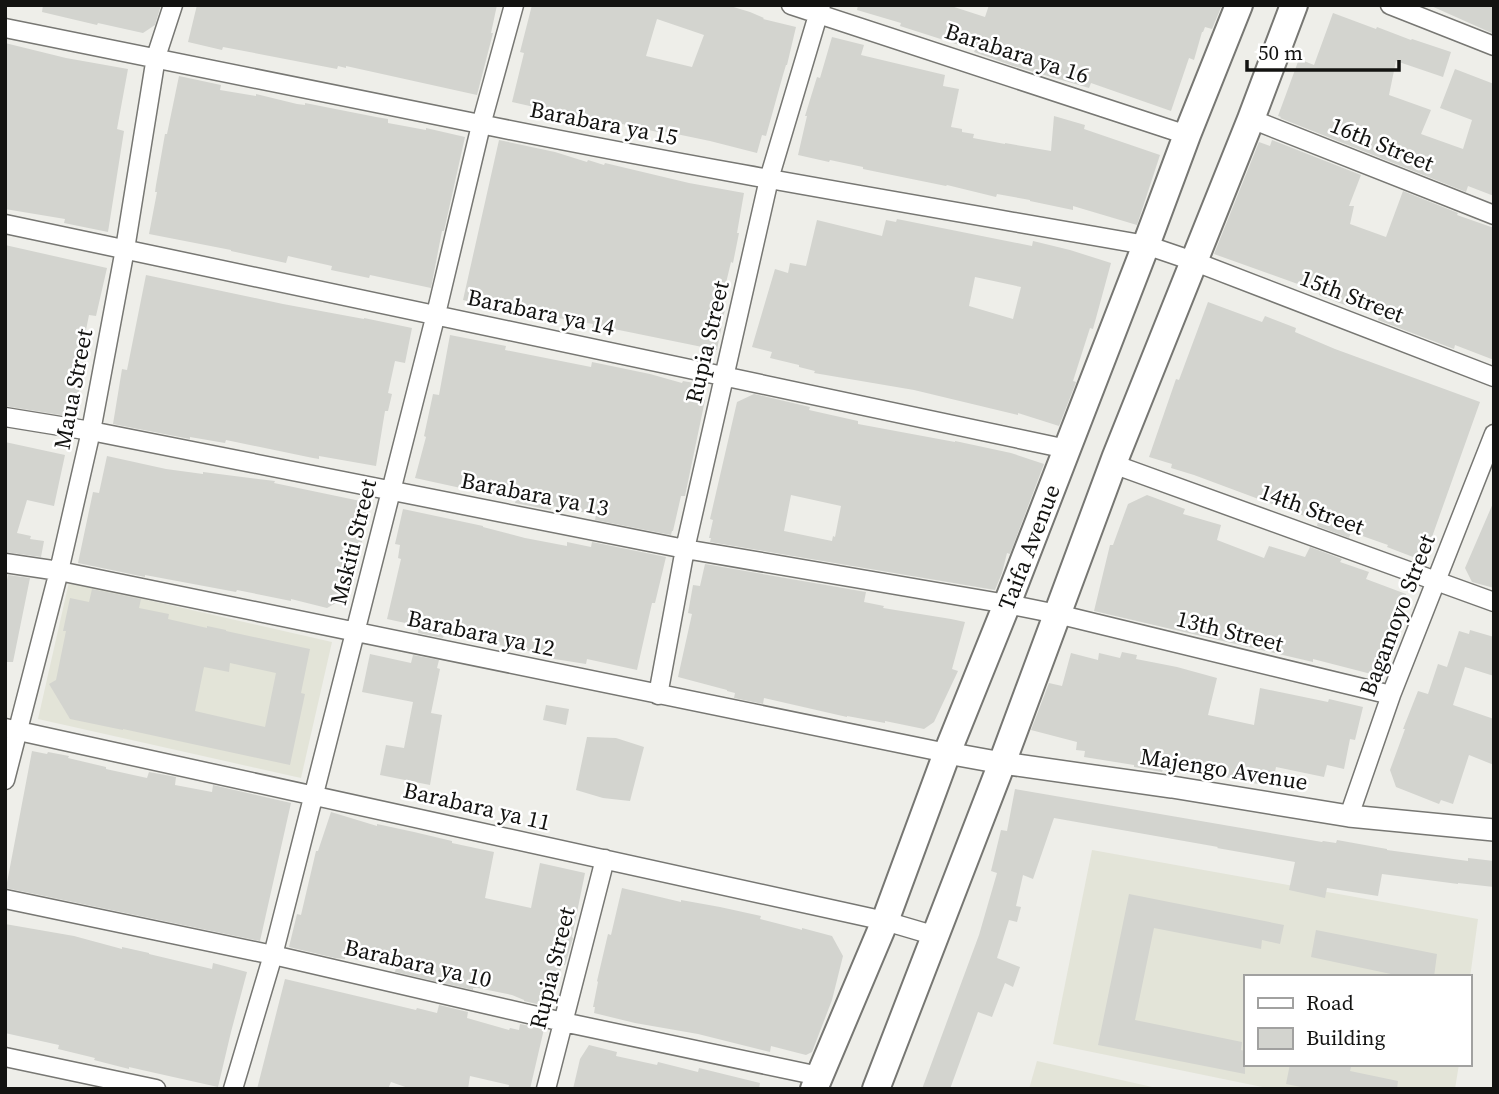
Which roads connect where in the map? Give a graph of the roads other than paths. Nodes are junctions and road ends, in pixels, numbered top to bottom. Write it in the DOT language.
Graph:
graph roads {
  1 [pos="173,5"];
  2 [pos="514,5"];
  3 [pos="791,5"];
  4 [pos="1239,5"];
  5 [pos="1294,5"];
  6 [pos="1390,5"];
  7 [pos="820,10"];
  8 [pos="5,28"];
  9 [pos="1494,46"];
  10 [pos="156,57"];
  11 [pos="1251,119"];
  12 [pos="481,124"];
  13 [pos="1187,135"];
  14 [pos="769,179"];
  15 [pos="1494,215"];
  16 [pos="5,224"];
  17 [pos="1146,245"];
  18 [pos="125,249"];
  19 [pos="1194,261"];
  20 [pos="436,314"];
  21 [pos="725,376"];
  22 [pos="1494,377"];
  23 [pos="5,417"];
  24 [pos="91,431"];
  25 [pos="1494,434"];
  26 [pos="1067,449"];
  27 [pos="1113,464"];
  28 [pos="391,491"];
  29 [pos="685,549"];
  30 [pos="5,563"];
  31 [pos="59,571"];
  32 [pos="1437,580"];
  33 [pos="1494,602"];
  34 [pos="1007,604"];
  35 [pos="1057,614"];
  36 [pos="356,631"];
  37 [pos="658,695"];
  38 [pos="1391,695"];
  39 [pos="12,729"];
  40 [pos="947,752"];
  41 [pos="1003,763"];
  42 [pos="5,780"];
  43 [pos="314,796"];
  44 [pos="1349,816"];
  45 [pos="1494,830"];
  46 [pos="605,859"];
  47 [pos="5,899"];
  48 [pos="885,921"];
  49 [pos="936,936"];
  50 [pos="273,955"];
  51 [pos="563,1023"];
  52 [pos="5,1058"];
  53 [pos="817,1082"];
  54 [pos="156,1089"];
  55 [pos="233,1089"];
  56 [pos="546,1089"];
  57 [pos="876,1089"];
  1 -- 10 [label="street, Maua Street"];
  2 -- 12 [label="street, Mskiti Street"];
  3 -- 7 [label="street, Barabara ya 16"];
  4 -- 13 [label="main road, Taifa Avenue"];
  5 -- 11 [label="main road"];
  6 -- 9 [label="street"];
  7 -- 13 [label="street, Barabara ya 16"];
  7 -- 14 [label="street, Rupia Street"];
  8 -- 10 [label="street, Barabara ya 15"];
  10 -- 12 [label="street, Barabara ya 15"];
  10 -- 18 [label="street, Maua Street"];
  11 -- 15 [label="street, 16th Street"];
  11 -- 19 [label="main road"];
  12 -- 14 [label="street, Barabara ya 15"];
  12 -- 20 [label="street, Mskiti Street"];
  13 -- 17 [label="main road, Taifa Avenue"];
  14 -- 17 [label="street, Barabara ya 15"];
  14 -- 21 [label="street, Rupia Street"];
  16 -- 18 [label="street, Barabara ya 14"];
  17 -- 19 [label="street, Barabara ya 15"];
  17 -- 26 [label="main road, Taifa Avenue"];
  18 -- 20 [label="street, Barabara ya 14"];
  18 -- 24 [label="street, Maua Street"];
  19 -- 22 [label="street, 15th Street"];
  19 -- 27 [label="main road"];
  20 -- 21 [label="street, Barabara ya 14"];
  20 -- 28 [label="street, Mskiti Street"];
  21 -- 26 [label="street, Barabara ya 14"];
  21 -- 29 [label="street, Rupia Street"];
  23 -- 24 [label="street, Barabara ya 13"];
  24 -- 28 [label="street, Barabara ya 13"];
  24 -- 31 [label="street, Maua Street"];
  25 -- 32 [label="street, Bagamoyo Street"];
  26 -- 34 [label="main road, Taifa Avenue"];
  27 -- 32 [label="street, 14th Street"];
  27 -- 35 [label="main road"];
  28 -- 29 [label="street, Barabara ya 13"];
  28 -- 36 [label="street, Mskiti Street"];
  29 -- 34 [label="street, Barabara ya 13"];
  29 -- 37 [label="street, Rupia Street"];
  30 -- 31 [label="street, Barabara ya 12"];
  31 -- 36 [label="street, Barabara ya 12"];
  31 -- 39 [label="street, Maua Street"];
  32 -- 33 [label="street, 14th Street"];
  32 -- 38 [label="street, Bagamoyo Street"];
  34 -- 35 [label="street, Barabara ya 13"];
  34 -- 40 [label="main road, Taifa Avenue"];
  35 -- 38 [label="street, 13th Street"];
  35 -- 41 [label="main road"];
  36 -- 37 [label="street, Barabara ya 12"];
  36 -- 43 [label="street, Mskiti Street"];
  37 -- 40 [label="street, Barabara ya 12"];
  38 -- 44 [label="street, Bagamoyo Street"];
  39 -- 42 [label="street, Maua Street"];
  39 -- 43 [label="street, Barabara ya 11"];
  40 -- 41 [label="street, Majengo Avenue"];
  40 -- 48 [label="main road, Taifa Avenue"];
  41 -- 44 [label="street, Majengo Avenue"];
  41 -- 49 [label="main road"];
  43 -- 46 [label="street, Barabara ya 11"];
  43 -- 50 [label="street, Mskiti Street"];
  44 -- 45 [label="street, Majengo Avenue"];
  46 -- 48 [label="street, Barabara ya 11"];
  46 -- 51 [label="street, Rupia Street"];
  47 -- 50 [label="street, Barabara ya 10"];
  48 -- 49 [label="street, Barabara ya 11"];
  48 -- 53 [label="main road, Taifa Avenue"];
  49 -- 57 [label="main road"];
  50 -- 51 [label="street, Barabara ya 10"];
  50 -- 55 [label="street, Mskiti Street"];
  51 -- 53 [label="street, Barabara ya 10"];
  51 -- 56 [label="street, Rupia Street"];
  52 -- 54 [label="street"];
}
